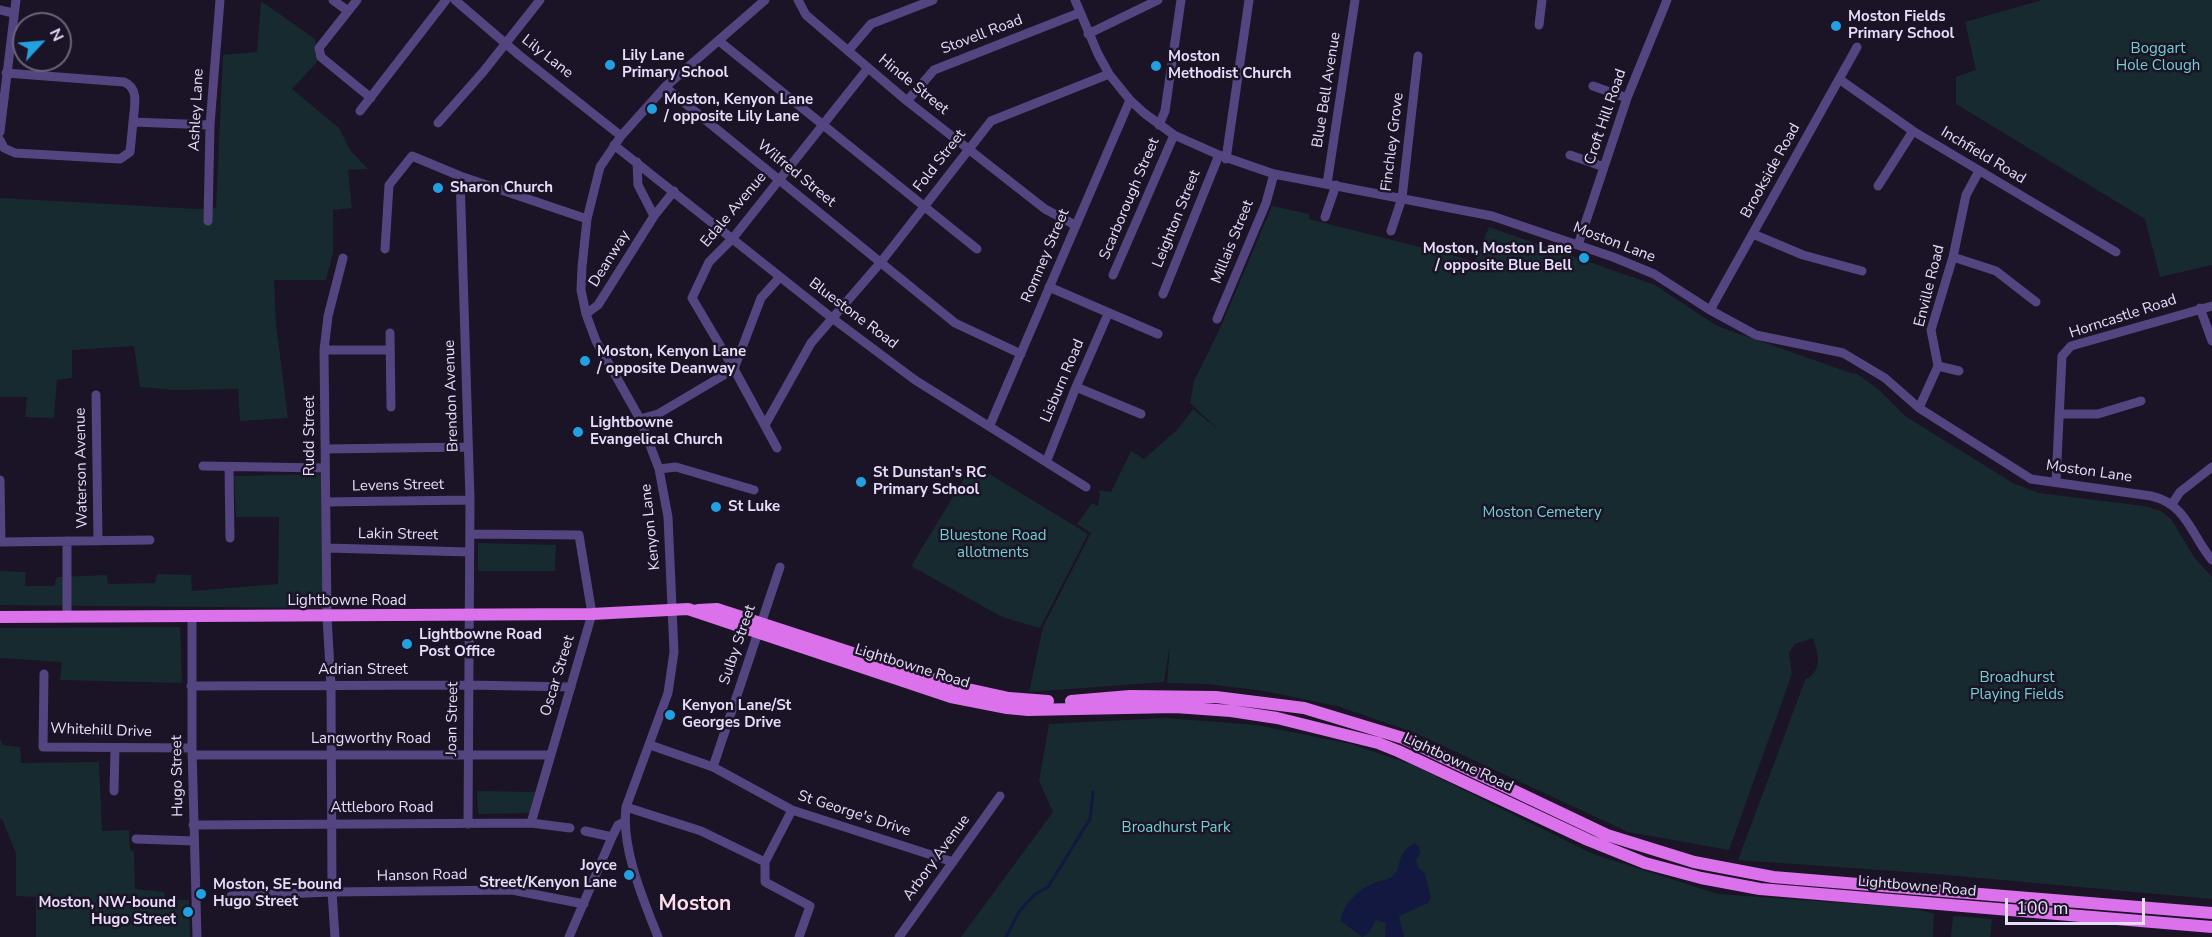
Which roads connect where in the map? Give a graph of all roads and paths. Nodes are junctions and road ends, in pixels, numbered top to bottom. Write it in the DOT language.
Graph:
graph roads {
  1 [pos="220,0"];
  2 [pos="333,0"];
  3 [pos="357,0"];
  4 [pos="446,0"];
  5 [pos="455,0"];
  6 [pos="540,0"];
  7 [pos="765,0"];
  8 [pos="798,0"];
  9 [pos="933,0"];
  10 [pos="1158,0"];
  11 [pos="1180,0"];
  12 [pos="1249,0"];
  13 [pos="1355,0"];
  14 [pos="1542,0"];
  15 [pos="1667,0"];
  16 [pos="1077,4"];
  17 [pos="348,11"];
  18 [pos="12,22"];
  19 [pos="1539,25"];
  20 [pos="1088,34"];
  21 [pos="719,40"];
  22 [pos="505,43"];
  23 [pos="1857,47"];
  24 [pos="848,51"];
  25 [pos="1418,56"];
  26 [pos="868,68"];
  27 [pos="6,73"];
  28 [pos="1109,74"];
  29 [pos="1839,79"];
  30 [pos="1593,86"];
  31 [pos="665,87"];
  32 [pos="371,98"];
  33 [pos="1627,98"];
  34 [pos="1130,100"];
  35 [pos="908,101"];
  36 [pos="360,111"];
  37 [pos="1,114"];
  38 [pos="133,122"];
  39 [pos="438,123"];
  40 [pos="210,125"];
  41 [pos="821,125"];
  42 [pos="1159,125"];
  43 [pos="1913,131"];
  44 [pos="0,132"];
  45 [pos="1174,135"];
  46 [pos="621,136"];
  47 [pos="0,140"];
  48 [pos="614,145"];
  49 [pos="970,149"];
  50 [pos="1570,155"];
  51 [pos="1223,157"];
  52 [pos="637,162"];
  53 [pos="1604,167"];
  54 [pos="1979,171"];
  55 [pos="1274,174"];
  56 [pos="460,176"];
  57 [pos="779,180"];
  58 [pos="1332,184"];
  59 [pos="1878,186"];
  60 [pos="674,191"];
  61 [pos="1402,198"];
  62 [pos="924,206"];
  63 [pos="654,216"];
  64 [pos="1325,217"];
  65 [pos="587,219"];
  66 [pos="208,221"];
  67 [pos="1075,225"];
  68 [pos="1391,231"];
  69 [pos="1753,234"];
  70 [pos="733,238"];
  71 [pos="1578,245"];
  72 [pos="385,249"];
  73 [pos="978,249"];
  74 [pos="2115,252"];
  75 [pos="1953,257"];
  76 [pos="343,258"];
  77 [pos="881,262"];
  78 [pos="1862,271"];
  79 [pos="1113,275"];
  80 [pos="780,277"];
  81 [pos="1049,287"];
  82 [pos="1163,294"];
  83 [pos="2036,302"];
  84 [pos="2212,306"];
  85 [pos="2200,308"];
  86 [pos="1710,310"];
  87 [pos="586,314"];
  88 [pos="1108,314"];
  89 [pos="832,318"];
  90 [pos="1217,320"];
  91 [pos="390,333"];
  92 [pos="1158,334"];
  93 [pos="2212,341"];
  94 [pos="324,350"];
  95 [pos="390,350"];
  96 [pos="1021,354"];
  97 [pos="1938,366"];
  98 [pos="734,369"];
  99 [pos="1959,371"];
  100 [pos="1076,387"];
  101 [pos="96,395"];
  102 [pos="2141,401"];
  103 [pos="391,407"];
  104 [pos="1919,408"];
  105 [pos="1141,414"];
  106 [pos="2059,414"];
  107 [pos="640,419"];
  108 [pos="765,425"];
  109 [pos="990,425"];
  110 [pos="468,447"];
  111 [pos="777,448"];
  112 [pos="325,449"];
  113 [pos="1047,460"];
  114 [pos="202,466"];
  115 [pos="229,467"];
  116 [pos="2212,467"];
  117 [pos="325,468"];
  118 [pos="659,469"];
  119 [pos="0,480"];
  120 [pos="2056,482"];
  121 [pos="1086,487"];
  122 [pos="753,490"];
  123 [pos="470,500"];
  124 [pos="326,502"];
  125 [pos="2172,504"];
  126 [pos="470,534"];
  127 [pos="230,538"];
  128 [pos="98,540"];
  129 [pos="150,540"];
  130 [pos="67,541"];
  131 [pos="1,542"];
  132 [pos="327,548"];
  133 [pos="469,552"];
  134 [pos="2212,559"];
  135 [pos="780,567"];
  136 [pos="673,609"];
  137 [pos="592,614"];
  138 [pos="192,615"];
  139 [pos="470,615"];
  140 [pos="67,616"];
  141 [pos="0,617"];
  142 [pos="327,617"];
  143 [pos="759,628"];
  144 [pos="44,674"];
  145 [pos="468,685"];
  146 [pos="191,686"];
  147 [pos="331,686"];
  148 [pos="571,687"];
  149 [pos="650,745"];
  150 [pos="115,748"];
  151 [pos="192,752"];
  152 [pos="332,754"];
  153 [pos="468,754"];
  154 [pos="549,755"];
  155 [pos="713,767"];
  156 [pos="114,791"];
  157 [pos="1000,796"];
  158 [pos="626,807"];
  159 [pos="792,810"];
  160 [pos="624,822"];
  161 [pos="332,823"];
  162 [pos="531,823"];
  163 [pos="468,824"];
  164 [pos="193,825"];
  165 [pos="570,828"];
  166 [pos="585,831"];
  167 [pos="612,837"];
  168 [pos="136,839"];
  169 [pos="194,841"];
  170 [pos="765,862"];
  171 [pos="953,862"];
  172 [pos="332,892"];
  173 [pos="231,896"];
  174 [pos="584,904"];
  175 [pos="2212,913"];
  176 [pos="2212,927"];
  177 [pos="197,937"];
  178 [pos="335,937"];
  179 [pos="570,937"];
  180 [pos="658,937"];
  181 [pos="799,937"];
  182 [pos="899,937"];
  1 -- 40 [label="street, Ashley Lane"];
  2 -- 17 [label="street"];
  3 -- 17 [label="street"];
  4 -- 32 [label="street"];
  5 -- 22 [label="street, Lily Lane"];
  6 -- 22 [label="street"];
  7 -- 21 [label="street, Kenyon Lane"];
  8 -- 24 [label="street, Hinde Street"];
  9 -- 24 [label="street"];
  10 -- 20 [label="street"];
  11 -- 42 [label="street"];
  12 -- 51 [label="street, Leighton Street"];
  13 -- 58 [label="street, Blue Bell Avenue"];
  14 -- 19 [label="street"];
  15 -- 33 [label="street, Croft Hill Road"];
  16 -- 20 [label="street, Moston Lane"];
  16 -- 35 [label="street, Stovell Road"];
  17 -- 32 [label="street"];
  18 -- 27 [label="street"];
  20 -- 28 [label="street, Moston Lane"];
  21 -- 31 [label="street, Kenyon Lane"];
  21 -- 41 [label="street"];
  22 -- 39 [label="street"];
  22 -- 46 [label="street, Lily Lane"];
  23 -- 29 [label="street, Brookside Road"];
  24 -- 26 [label="street, Hinde Street"];
  25 -- 61 [label="street, Finchley Grove"];
  26 -- 35 [label="street, Hinde Street"];
  26 -- 41 [label="street, Edale Avenue"];
  27 -- 37 [label="street"];
  27 -- 38 [label="street"];
  28 -- 34 [label="street, Moston Lane"];
  28 -- 49 [label="street, Fold Street"];
  29 -- 43 [label="street, Inchfield Road"];
  29 -- 69 [label="street, Brookside Road"];
  30 -- 33 [label="street"];
  31 -- 46 [label="street, Kenyon Lane"];
  31 -- 57 [label="street, Wilfred Street"];
  32 -- 36 [label="street"];
  33 -- 53 [label="street, Croft Hill Road"];
  34 -- 42 [label="street, Moston Lane"];
  34 -- 67 [label="street, Romney Street"];
  35 -- 49 [label="street, Hinde Street"];
  37 -- 44 [label="street"];
  38 -- 40 [label="street"];
  38 -- 47 [label="street"];
  40 -- 66 [label="street, Ashley Lane"];
  41 -- 57 [label="street, Edale Avenue"];
  41 -- 62 [label="street"];
  42 -- 45 [label="street, Moston Lane"];
  43 -- 54 [label="street, Inchfield Road"];
  43 -- 59 [label="street"];
  45 -- 51 [label="street, Moston Lane"];
  45 -- 79 [label="street, Scarborough Street"];
  46 -- 48 [label="street, Kenyon Lane"];
  48 -- 52 [label="street, Bluestone Road"];
  48 -- 65 [label="street, Kenyon Lane"];
  49 -- 62 [label="street, Fold Street"];
  49 -- 67 [label="street, Hinde Street"];
  50 -- 53 [label="street"];
  51 -- 55 [label="street, Moston Lane"];
  51 -- 82 [label="street, Leighton Street"];
  52 -- 60 [label="street, Bluestone Road"];
  52 -- 63 [label="street"];
  53 -- 71 [label="street, Croft Hill Road"];
  54 -- 74 [label="street, Inchfield Road"];
  54 -- 75 [label="street, Enville Road"];
  55 -- 58 [label="street, Moston Lane"];
  55 -- 90 [label="street, Millais Street"];
  56 -- 65 [label="street"];
  56 -- 72 [label="street"];
  56 -- 110 [label="street, Brendon Avenue"];
  57 -- 70 [label="street, Edale Avenue"];
  57 -- 77 [label="street, Wilfred Street"];
  58 -- 61 [label="street, Moston Lane"];
  58 -- 64 [label="street, Blue Bell Avenue"];
  60 -- 63 [label="street, Deanway"];
  60 -- 70 [label="street, Bluestone Road"];
  61 -- 68 [label="street, Finchley Grove"];
  61 -- 71 [label="street, Moston Lane"];
  62 -- 73 [label="street"];
  62 -- 77 [label="street, Fold Street"];
  63 -- 87 [label="street, Deanway"];
  65 -- 87 [label="street, Kenyon Lane"];
  67 -- 81 [label="street, Romney Street"];
  69 -- 78 [label="street"];
  69 -- 86 [label="street, Brookside Road"];
  70 -- 80 [label="street, Bluestone Road"];
  70 -- 98 [label="street, Edale Avenue"];
  71 -- 86 [label="street, Moston Lane"];
  75 -- 83 [label="street"];
  75 -- 97 [label="street, Enville Road"];
  76 -- 94 [label="street, Rudd Street"];
  77 -- 89 [label="street, Fold Street"];
  77 -- 96 [label="street, Wilfred Street"];
  80 -- 89 [label="street, Bluestone Road"];
  80 -- 98 [label="street"];
  81 -- 88 [label="street"];
  81 -- 96 [label="street, Romney Street"];
  84 -- 85 [label="street, Horncastle Road"];
  85 -- 93 [label="street"];
  85 -- 106 [label="street, Horncastle Road"];
  86 -- 104 [label="street, Moston Lane"];
  87 -- 107 [label="street, Kenyon Lane"];
  88 -- 92 [label="street"];
  88 -- 100 [label="street, Lisburn Road"];
  89 -- 108 [label="street, Fold Street"];
  89 -- 109 [label="street, Bluestone Road"];
  91 -- 95 [label="street"];
  94 -- 95 [label="street"];
  94 -- 112 [label="street, Rudd Street"];
  95 -- 103 [label="street"];
  96 -- 109 [label="street, Romney Street"];
  97 -- 99 [label="street"];
  97 -- 104 [label="street"];
  98 -- 107 [label="street"];
  98 -- 108 [label="street, Edale Avenue"];
  100 -- 105 [label="street"];
  100 -- 113 [label="street, Lisburn Road"];
  101 -- 128 [label="street, Waterson Avenue"];
  102 -- 106 [label="street"];
  104 -- 120 [label="street, Moston Lane"];
  106 -- 120 [label="street, Horncastle Road"];
  107 -- 118 [label="street, Kenyon Lane"];
  108 -- 111 [label="street, Edale Avenue"];
  109 -- 113 [label="street, Bluestone Road"];
  110 -- 112 [label="street"];
  110 -- 123 [label="street, Brendon Avenue"];
  112 -- 117 [label="street, Rudd Street"];
  113 -- 121 [label="street, Bluestone Road"];
  114 -- 115 [label="street"];
  115 -- 117 [label="street"];
  115 -- 127 [label="street"];
  116 -- 125 [label="street"];
  117 -- 124 [label="street, Rudd Street"];
  118 -- 122 [label="street"];
  118 -- 136 [label="street, Kenyon Lane"];
  119 -- 131 [label="street"];
  120 -- 125 [label="street, Moston Lane"];
  123 -- 124 [label="street, Levens Street"];
  123 -- 126 [label="street, Brendon Avenue"];
  124 -- 132 [label="street, Rudd Street"];
  125 -- 134 [label="street"];
  126 -- 133 [label="street, Brendon Avenue"];
  126 -- 137 [label="street, Oscar Street"];
  128 -- 129 [label="street"];
  128 -- 130 [label="street"];
  130 -- 131 [label="street"];
  130 -- 140 [label="street"];
  132 -- 133 [label="street, Lakin Street"];
  132 -- 142 [label="street, Rudd Street"];
  133 -- 139 [label="street, Brendon Avenue"];
  135 -- 143 [label="street, Sulby Street"];
  136 -- 137 [label="main road, Lightbowne Road"];
  136 -- 143 [label="main road, Lightbowne Road"];
  136 -- 149 [label="street, Kenyon Lane"];
  137 -- 139 [label="main road, Lightbowne Road"];
  137 -- 148 [label="street, Oscar Street"];
  138 -- 140 [label="main road, Lightbowne Road"];
  138 -- 142 [label="main road, Lightbowne Road"];
  138 -- 146 [label="street, Hugo Street"];
  139 -- 142 [label="main road, Lightbowne Road"];
  139 -- 145 [label="street, Joan Street"];
  140 -- 141 [label="main road, Lightbowne Road"];
  142 -- 147 [label="street, Rudd Street"];
  143 -- 155 [label="street, Sulby Street"];
  143 -- 175 [label="main road, Lightbowne Road"];
  143 -- 176 [label="main road, Lightbowne Road"];
  144 -- 150 [label="street, Whitehill Drive"];
  145 -- 147 [label="street, Adrian Street"];
  145 -- 148 [label="street, Adrian Street"];
  145 -- 153 [label="street, Joan Street"];
  146 -- 147 [label="street, Adrian Street"];
  146 -- 151 [label="street, Hugo Street"];
  147 -- 152 [label="street, Rudd Street"];
  148 -- 154 [label="street, Oscar Street"];
  149 -- 155 [label="street, St George's Drive"];
  149 -- 158 [label="street, Kenyon Lane"];
  150 -- 151 [label="street, Whitehill Drive"];
  150 -- 156 [label="street"];
  151 -- 152 [label="street, Langworthy Road"];
  151 -- 164 [label="street, Hugo Street"];
  152 -- 153 [label="street, Langworthy Road"];
  152 -- 161 [label="street, Rudd Street"];
  153 -- 154 [label="street, Langworthy Road"];
  153 -- 163 [label="street, Joan Street"];
  154 -- 162 [label="street, Oscar Street"];
  155 -- 159 [label="street, St George's Drive"];
  157 -- 171 [label="street, Arbory Avenue"];
  158 -- 160 [label="street, Kenyon Lane"];
  158 -- 170 [label="street"];
  159 -- 170 [label="street"];
  159 -- 171 [label="street, St George's Drive"];
  160 -- 167 [label="street"];
  160 -- 180 [label="street"];
  161 -- 163 [label="street, Attleboro Road"];
  161 -- 164 [label="street, Attleboro Road"];
  161 -- 172 [label="street, Rudd Street"];
  162 -- 163 [label="street, Attleboro Road"];
  162 -- 165 [label="street, Attleboro Road"];
  164 -- 169 [label="street, Hugo Street"];
  166 -- 167 [label="street"];
  167 -- 174 [label="street"];
  168 -- 169 [label="street"];
  169 -- 177 [label="street, Hugo Street"];
  170 -- 181 [label="street"];
  171 -- 182 [label="street, Arbory Avenue"];
  172 -- 173 [label="street, Hanson Road"];
  172 -- 174 [label="street, Hanson Road"];
  172 -- 178 [label="street, Rudd Street"];
  174 -- 179 [label="street"];
}
